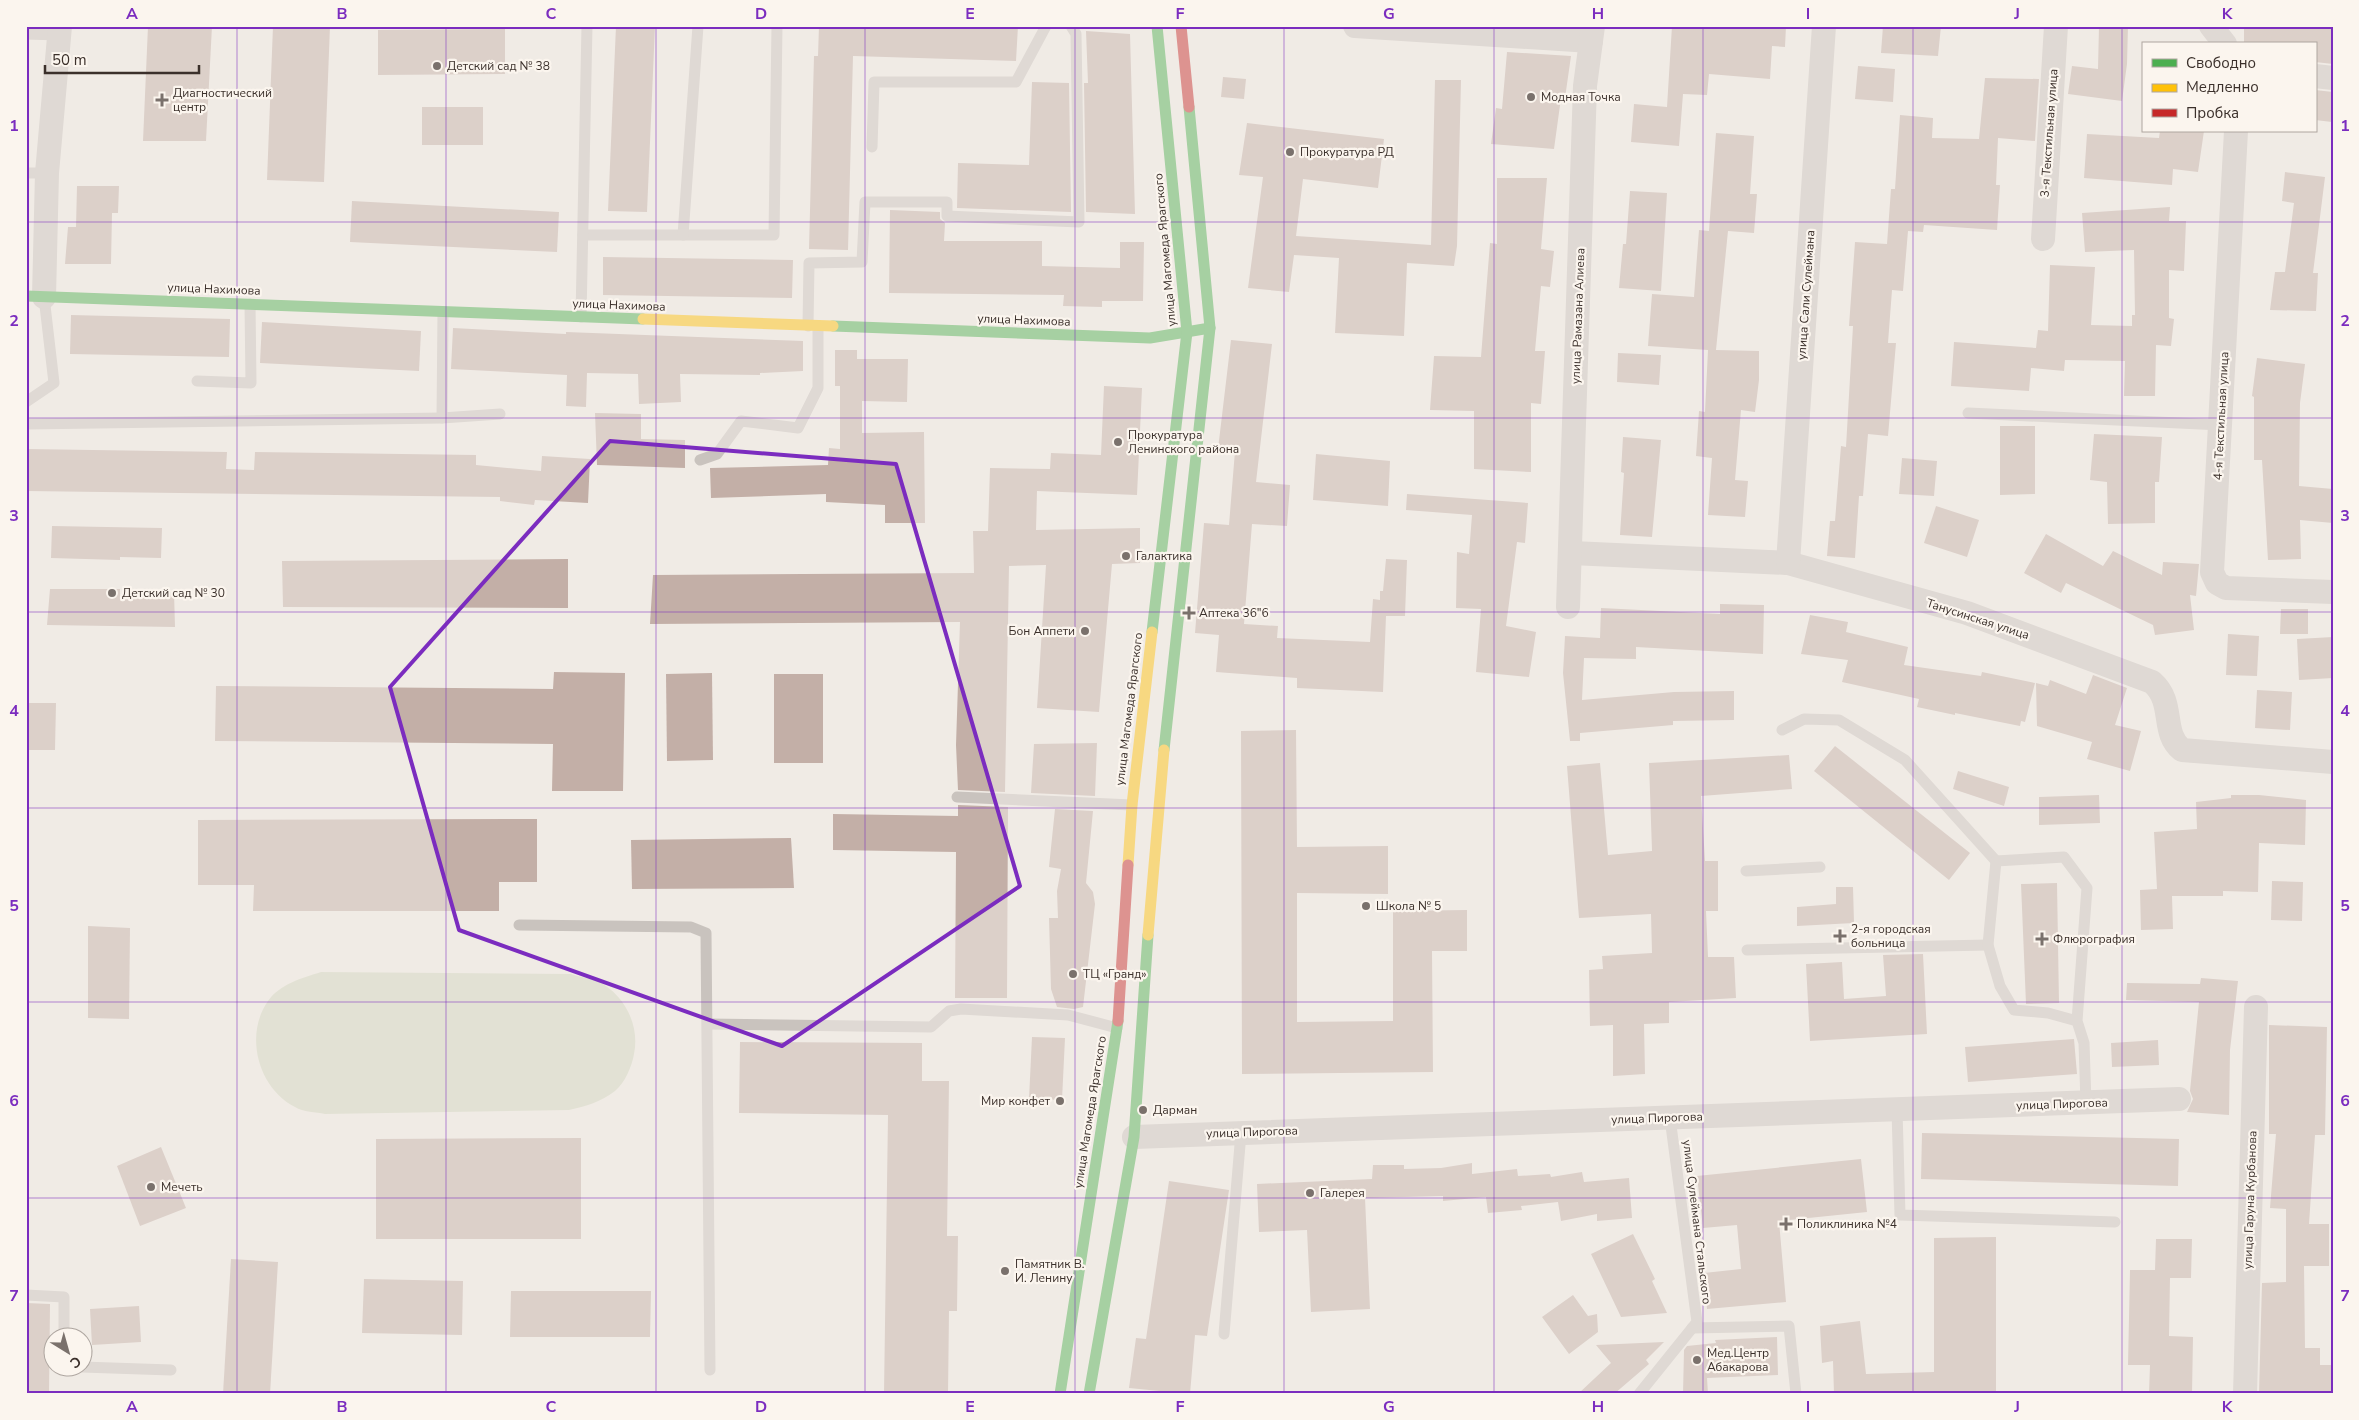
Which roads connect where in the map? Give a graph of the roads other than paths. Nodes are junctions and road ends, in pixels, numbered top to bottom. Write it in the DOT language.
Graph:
graph roads {
  1 [pos="587,26"];
  2 [pos="698,26"];
  3 [pos="777,26"];
  4 [pos="1046,26"];
  5 [pos="1071,26"];
  6 [pos="1157,26"];
  7 [pos="1181,26"];
  8 [pos="1355,26"];
  9 [pos="1824,26"];
  10 [pos="2056,26"];
  11 [pos="2211,26"];
  12 [pos="1399,28"];
  13 [pos="60,31"];
  14 [pos="26,34"];
  15 [pos="1592,34"];
  16 [pos="2224,42"];
  17 [pos="2316,76"];
  18 [pos="2333,78"];
  19 [pos="2236,132"];
  20 [pos="872,147"];
  21 [pos="37,173"];
  22 [pos="583,235"];
  23 [pos="683,235"];
  24 [pos="2043,239"];
  25 [pos="35,296"];
  26 [pos="250,304"];
  27 [pos="443,312"];
  28 [pos="581,317"];
  29 [pos="813,326"];
  30 [pos="1210,328"];
  31 [pos="1187,332"];
  32 [pos="197,381"];
  33 [pos="26,402"];
  34 [pos="1968,413"];
  35 [pos="500,414"];
  36 [pos="442,418"];
  37 [pos="26,424"];
  38 [pos="2221,425"];
  39 [pos="700,460"];
  40 [pos="1572,553"];
  41 [pos="1788,563"];
  42 [pos="2333,592"];
  43 [pos="1568,607"];
  44 [pos="1782,730"];
  45 [pos="2333,762"];
  46 [pos="957,797"];
  47 [pos="1145,804"];
  48 [pos="1996,861"];
  49 [pos="1820,867"];
  50 [pos="1746,872"];
  51 [pos="519,925"];
  52 [pos="1988,945"];
  53 [pos="1747,950"];
  54 [pos="2256,1007"];
  55 [pos="2077,1021"];
  56 [pos="708,1024"];
  57 [pos="1141,1026"];
  58 [pos="1117,1029"];
  59 [pos="2179,1099"];
  60 [pos="2086,1103"];
  61 [pos="1897,1110"];
  62 [pos="1670,1118"];
  63 [pos="1241,1133"];
  64 [pos="1134,1137"];
  65 [pos="2115,1222"];
  66 [pos="26,1295"];
  67 [pos="64,1328"];
  68 [pos="1692,1328"];
  69 [pos="1224,1334"];
  70 [pos="92,1367"];
  71 [pos="171,1370"];
  72 [pos="710,1370"];
  73 [pos="1060,1394"];
  74 [pos="1089,1394"];
  75 [pos="1639,1394"];
  76 [pos="1796,1394"];
  77 [pos="2245,1394"];
  1 -- 22 [label="lane"];
  2 -- 23 [label="lane"];
  3 -- 23 [label="lane"];
  4 -- 20 [label="lane"];
  5 -- 29 [label="lane"];
  6 -- 31 [label="main road, улица Магомеда Ярагского"];
  7 -- 30 [label="main road, улица Магомеда Ярагского"];
  8 -- 12 [label="street"];
  9 -- 41 [label="street, улица Сали Сулеймана"];
  10 -- 24 [label="street, 3-я Текстильная улица"];
  11 -- 16 [label="street"];
  12 -- 15 [label="street"];
  13 -- 14 [label="lane"];
  13 -- 21 [label="street"];
  15 -- 40 [label="street, улица Рамазана Алиева"];
  17 -- 18 [label="street"];
  19 -- 38 [label="street, 4-я Текстильная улица"];
  21 -- 25 [label="street"];
  22 -- 23 [label="lane"];
  22 -- 28 [label="lane"];
  25 -- 26 [label="main road, улица Нахимова"];
  25 -- 33 [label="lane"];
  26 -- 27 [label="main road, улица Нахимова"];
  26 -- 32 [label="lane"];
  27 -- 28 [label="main road, улица Нахимова"];
  27 -- 36 [label="lane"];
  28 -- 29 [label="main road, улица Нахимова"];
  29 -- 31 [label="main road, улица Нахимова"];
  29 -- 39 [label="lane"];
  30 -- 31 [label="main road, улица Нахимова"];
  30 -- 47 [label="main road, улица Магомеда Ярагского"];
  31 -- 47 [label="main road, улица Магомеда Ярагского"];
  34 -- 38 [label="lane"];
  35 -- 36 [label="lane"];
  36 -- 37 [label="lane"];
  38 -- 42 [label="street, 4-я Текстильная улица"];
  40 -- 41 [label="street, Танусинская улица"];
  40 -- 43 [label="street, улица Рамазана Алиева"];
  41 -- 45 [label="street, Танусинская улица"];
  44 -- 48 [label="lane"];
  46 -- 47 [label="lane"];
  47 -- 57 [label="main road, улица Магомеда Ярагского"];
  47 -- 58 [label="main road, улица Магомеда Ярагского"];
  48 -- 52 [label="lane"];
  48 -- 55 [label="lane"];
  49 -- 50 [label="lane"];
  51 -- 56 [label="lane"];
  52 -- 53 [label="lane"];
  52 -- 55 [label="lane"];
  54 -- 77 [label="street, улица Гаруна Курбанова"];
  55 -- 60 [label="lane"];
  56 -- 58 [label="lane"];
  56 -- 72 [label="lane"];
  57 -- 58 [label="lane"];
  57 -- 64 [label="main road, улица Магомеда Ярагского"];
  58 -- 73 [label="main road, улица Магомеда Ярагского"];
  59 -- 60 [label="street, улица Пирогова"];
  60 -- 61 [label="street, улица Пирогова"];
  61 -- 62 [label="street, улица Пирогова"];
  61 -- 65 [label="lane"];
  62 -- 63 [label="street, улица Пирогова"];
  62 -- 68 [label="lane, улица Сулеймана Стальского"];
  63 -- 64 [label="street, улица Пирогова"];
  63 -- 69 [label="lane"];
  64 -- 74 [label="main road, улица Магомеда Ярагского"];
  66 -- 67 [label="lane"];
  68 -- 75 [label="lane"];
  68 -- 76 [label="lane"];
  70 -- 71 [label="lane"];
}
